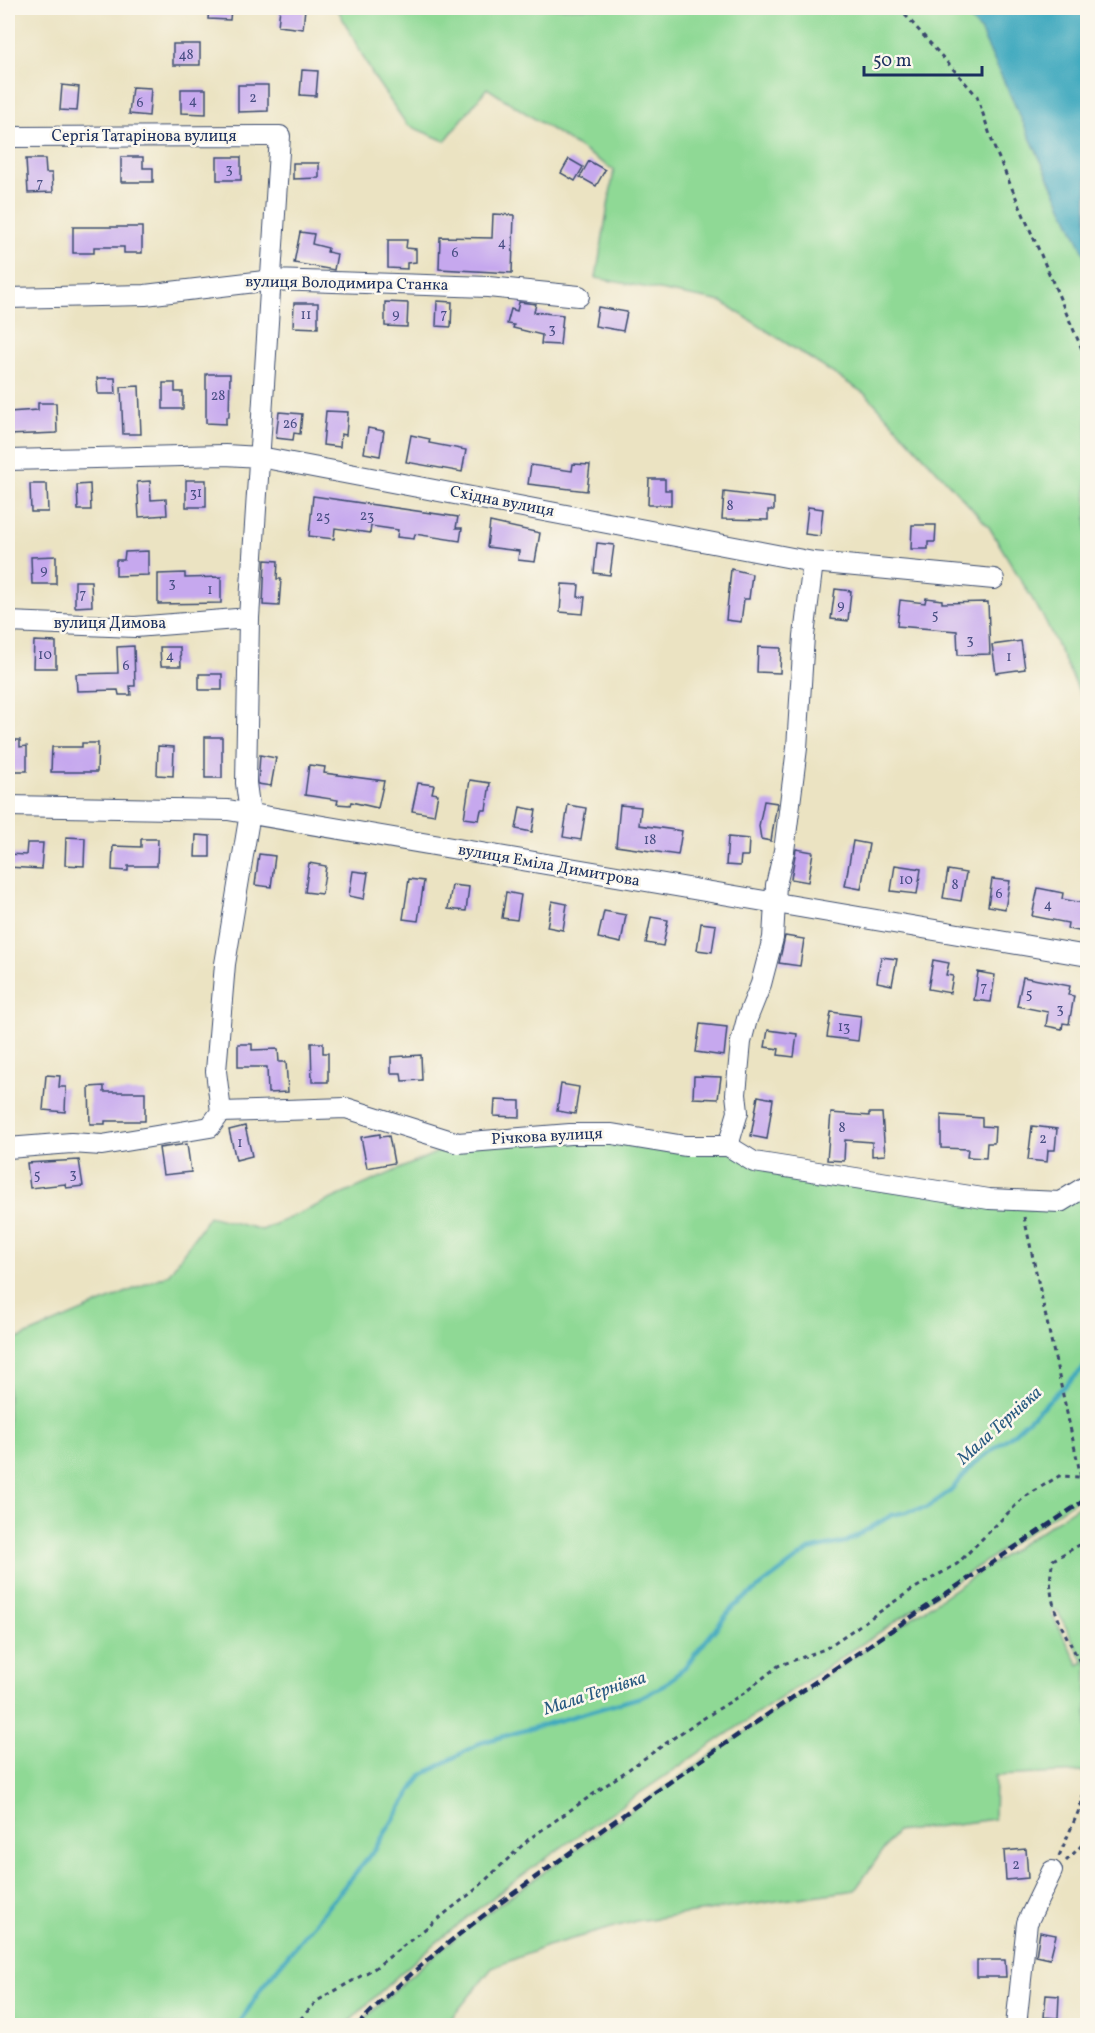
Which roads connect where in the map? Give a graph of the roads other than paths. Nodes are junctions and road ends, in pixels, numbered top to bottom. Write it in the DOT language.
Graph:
graph roads {
  1 [pos="8,137"];
  2 [pos="272,280"];
  3 [pos="579,296"];
  4 [pos="8,298"];
  5 [pos="260,457"];
  6 [pos="8,460"];
  7 [pos="813,562"];
  8 [pos="994,579"];
  9 [pos="249,618"];
  10 [pos="8,622"];
  11 [pos="8,806"];
  12 [pos="250,813"];
  13 [pos="775,904"];
  14 [pos="1088,956"];
  15 [pos="221,1112"];
  16 [pos="728,1146"];
  17 [pos="8,1148"];
  18 [pos="1088,1185"];
  19 [pos="1052,1871"];
  20 [pos="1016,2025"];
  1 -- 2 [label="street, Сергія Татарінова вулиця"];
  2 -- 3 [label="street, вулиця Володимира Станка"];
  2 -- 4 [label="street, вулиця Володимира Станка"];
  2 -- 5 [label="street"];
  5 -- 6 [label="street, Східна вулиця"];
  5 -- 7 [label="street, Східна вулиця"];
  5 -- 9 [label="street"];
  7 -- 8 [label="street, Східна вулиця"];
  7 -- 13 [label="street"];
  9 -- 10 [label="street, вулиця Димова"];
  9 -- 12 [label="street"];
  11 -- 12 [label="street, вулиця Еміла Димитрова"];
  12 -- 13 [label="street, вулиця Еміла Димитрова"];
  12 -- 15 [label="street"];
  13 -- 14 [label="street, вулиця Еміла Димитрова"];
  13 -- 16 [label="street"];
  15 -- 16 [label="street, Річкова вулиця"];
  15 -- 17 [label="street"];
  16 -- 18 [label="street"];
  19 -- 20 [label="street"];
}
